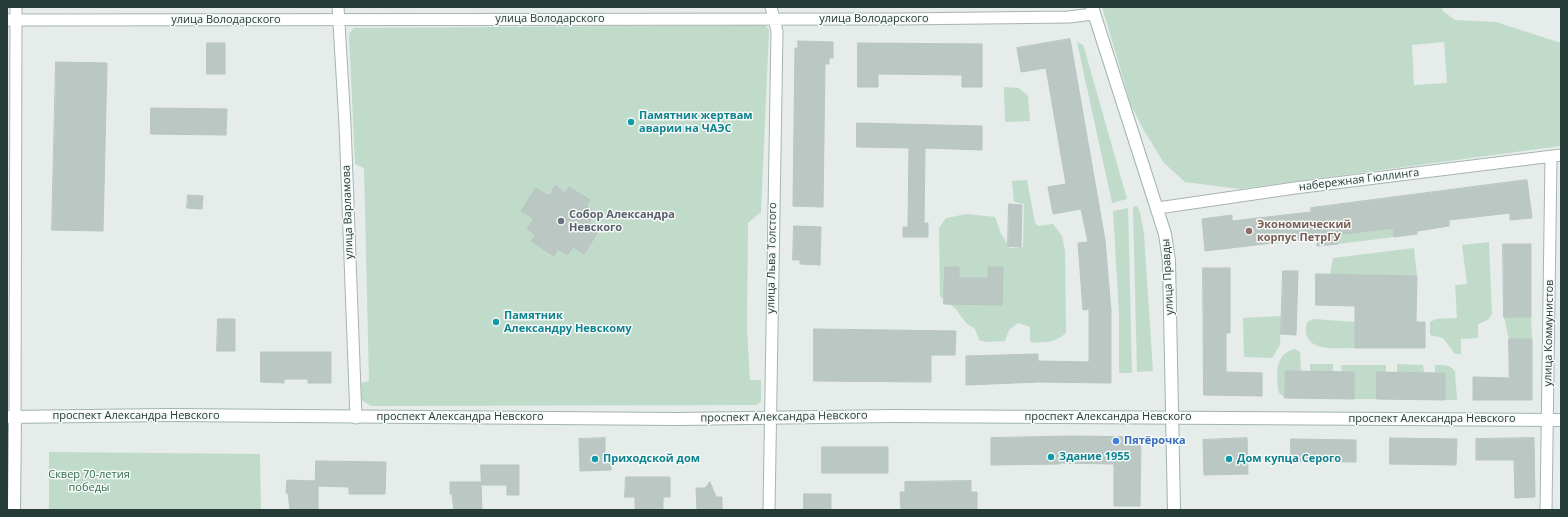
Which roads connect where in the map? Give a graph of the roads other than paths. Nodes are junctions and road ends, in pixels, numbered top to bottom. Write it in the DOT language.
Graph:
graph roads {
  1 [pos="16,7"];
  2 [pos="338,7"];
  3 [pos="771,7"];
  4 [pos="1092,10"];
  5 [pos="775,18"];
  6 [pos="11,20"];
  7 [pos="340,20"];
  8 [pos="1556,156"];
  9 [pos="1158,208"];
  10 [pos="770,416"];
  11 [pos="11,417"];
  12 [pos="1173,417"];
  13 [pos="356,418"];
  14 [pos="1547,420"];
  15 [pos="1561,420"];
  16 [pos="14,510"];
  17 [pos="769,510"];
  18 [pos="1174,510"];
  19 [pos="1546,510"];
  1 -- 6 [label="street"];
  2 -- 7 [label="street, улица Варламова"];
  3 -- 5 [label="street, улица Льва Толстого"];
  4 -- 5 [label="street, улица Володарского"];
  4 -- 9 [label="main road, улица Правды"];
  5 -- 7 [label="street, улица Володарского"];
  5 -- 10 [label="street, улица Льва Толстого"];
  6 -- 7 [label="street, улица Володарского"];
  6 -- 11 [label="street"];
  7 -- 13 [label="street, улица Варламова"];
  8 -- 9 [label="street, набережная Гюллинга"];
  8 -- 14 [label="street, улица Коммунистов"];
  9 -- 12 [label="main road, улица Правды"];
  10 -- 12 [label="main road, проспект Александра Невского"];
  10 -- 13 [label="main road, проспект Александра Невского"];
  10 -- 17 [label="street, улица Льва Толстого"];
  11 -- 13 [label="main road, проспект Александра Невского"];
  11 -- 16 [label="main road"];
  12 -- 14 [label="main road, проспект Александра Невского"];
  12 -- 18 [label="main road, улица Правды"];
  14 -- 15 [label="main road, проспект Александра Невского"];
  14 -- 19 [label="street, улица Коммунистов"];
}
